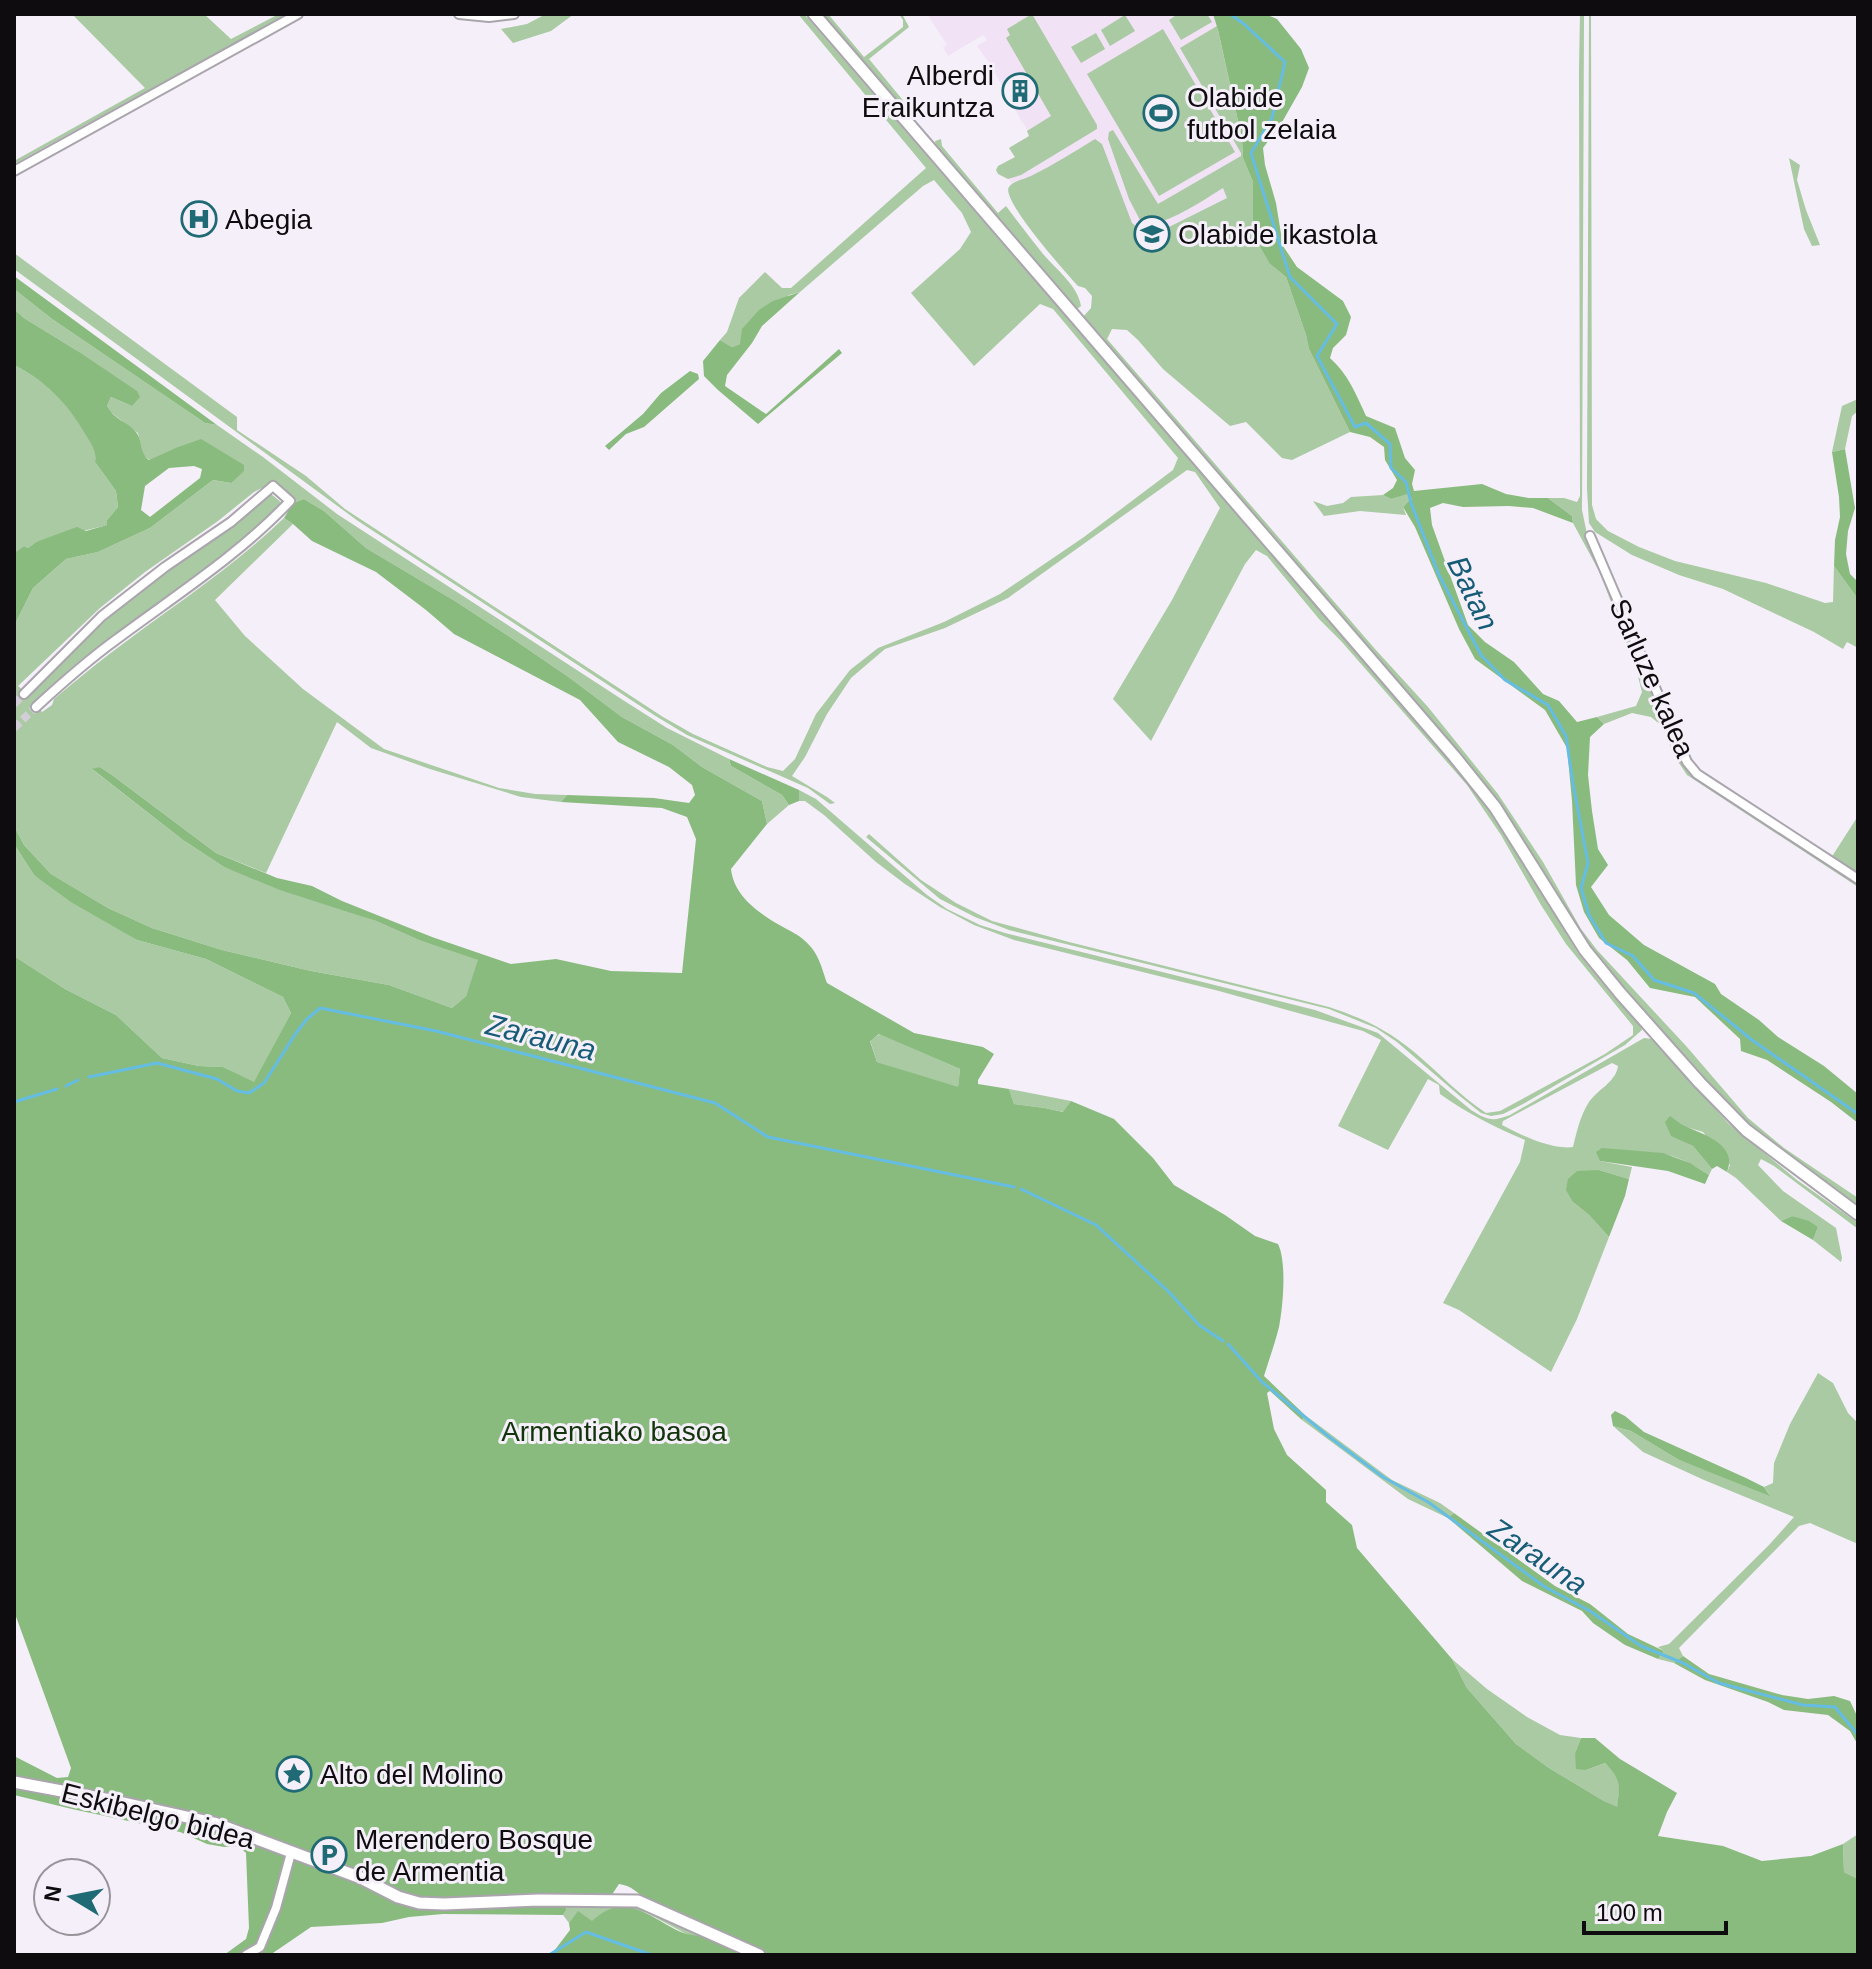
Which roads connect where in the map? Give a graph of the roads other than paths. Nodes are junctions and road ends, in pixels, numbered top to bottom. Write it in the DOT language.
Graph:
graph roads {
  1 [pos="298,14"];
  2 [pos="459,14"];
  3 [pos="514,14"];
  4 [pos="814,14"];
  5 [pos="14,171"];
  6 [pos="1590,536"];
  7 [pos="24,694"];
  8 [pos="36,707"];
  9 [pos="1858,879"];
  10 [pos="1858,1214"];
  11 [pos="14,1782"];
  12 [pos="291,1853"];
  13 [pos="246,1955"];
  14 [pos="759,1955"];
  1 -- 5 [label="street"];
  2 -- 3 [label="street"];
  4 -- 10 [label="street"];
  6 -- 9 [label="street, Sarluze kalea"];
  7 -- 8 [label="street"];
  11 -- 12 [label="street, Eskibelgo bidea"];
  12 -- 13 [label="street"];
  12 -- 14 [label="street, Eskibelgo bidea"];
}
